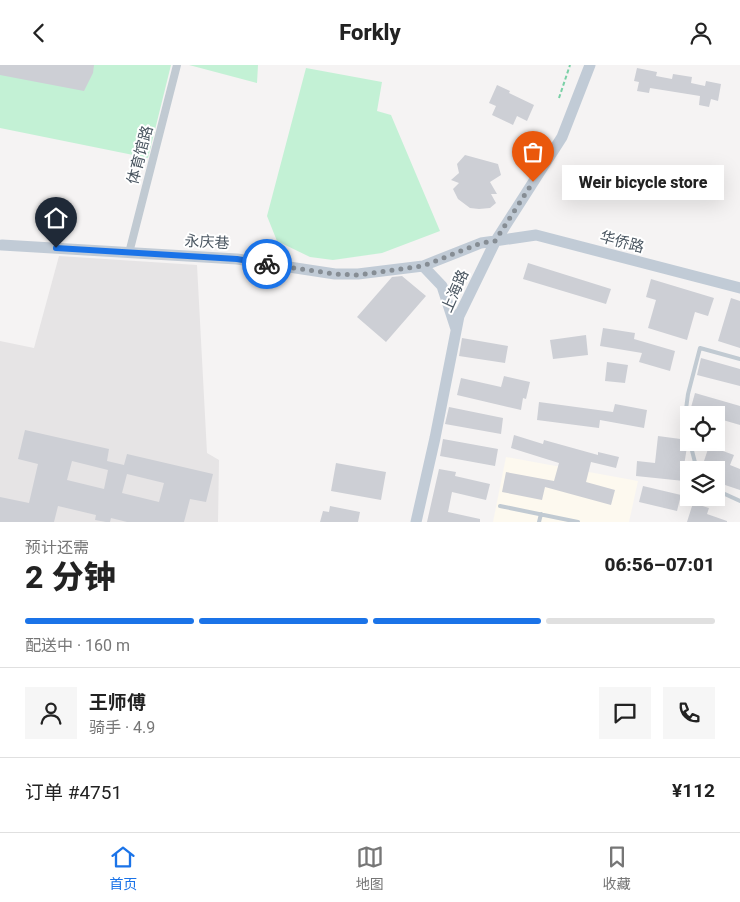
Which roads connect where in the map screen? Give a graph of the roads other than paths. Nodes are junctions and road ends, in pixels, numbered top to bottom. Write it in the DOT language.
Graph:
graph roads {
  1 [pos="178,65"];
  2 [pos="590,65"];
  3 [pos="495,241"];
  4 [pos="1,245"];
  5 [pos="129,253"];
  6 [pos="423,266"];
  7 [pos="740,288"];
  8 [pos="456,329"];
  9 [pos="740,359"];
  10 [pos="686,406"];
  11 [pos="725,494"];
  12 [pos="740,501"];
  13 [pos="500,506"];
  14 [pos="541,514"];
  15 [pos="416,522"];
  16 [pos="539,522"];
  17 [pos="578,522"];
  1 -- 5 [label="street, 体育馆路"];
  2 -- 3 [label="main road, 上海路"];
  3 -- 6 [label="main road, 永庆巷"];
  3 -- 7 [label="main road, 华侨路"];
  3 -- 8 [label="main road, 上海路"];
  4 -- 5 [label="main road, 永庆巷"];
  5 -- 6 [label="main road, 永庆巷"];
  6 -- 8 [label="main road"];
  8 -- 15 [label="main road, 上海路"];
  9 -- 10 [label="lane"];
  11 -- 12 [label="lane"];
  13 -- 14 [label="lane"];
  14 -- 16 [label="lane"];
  14 -- 17 [label="lane"];
}
